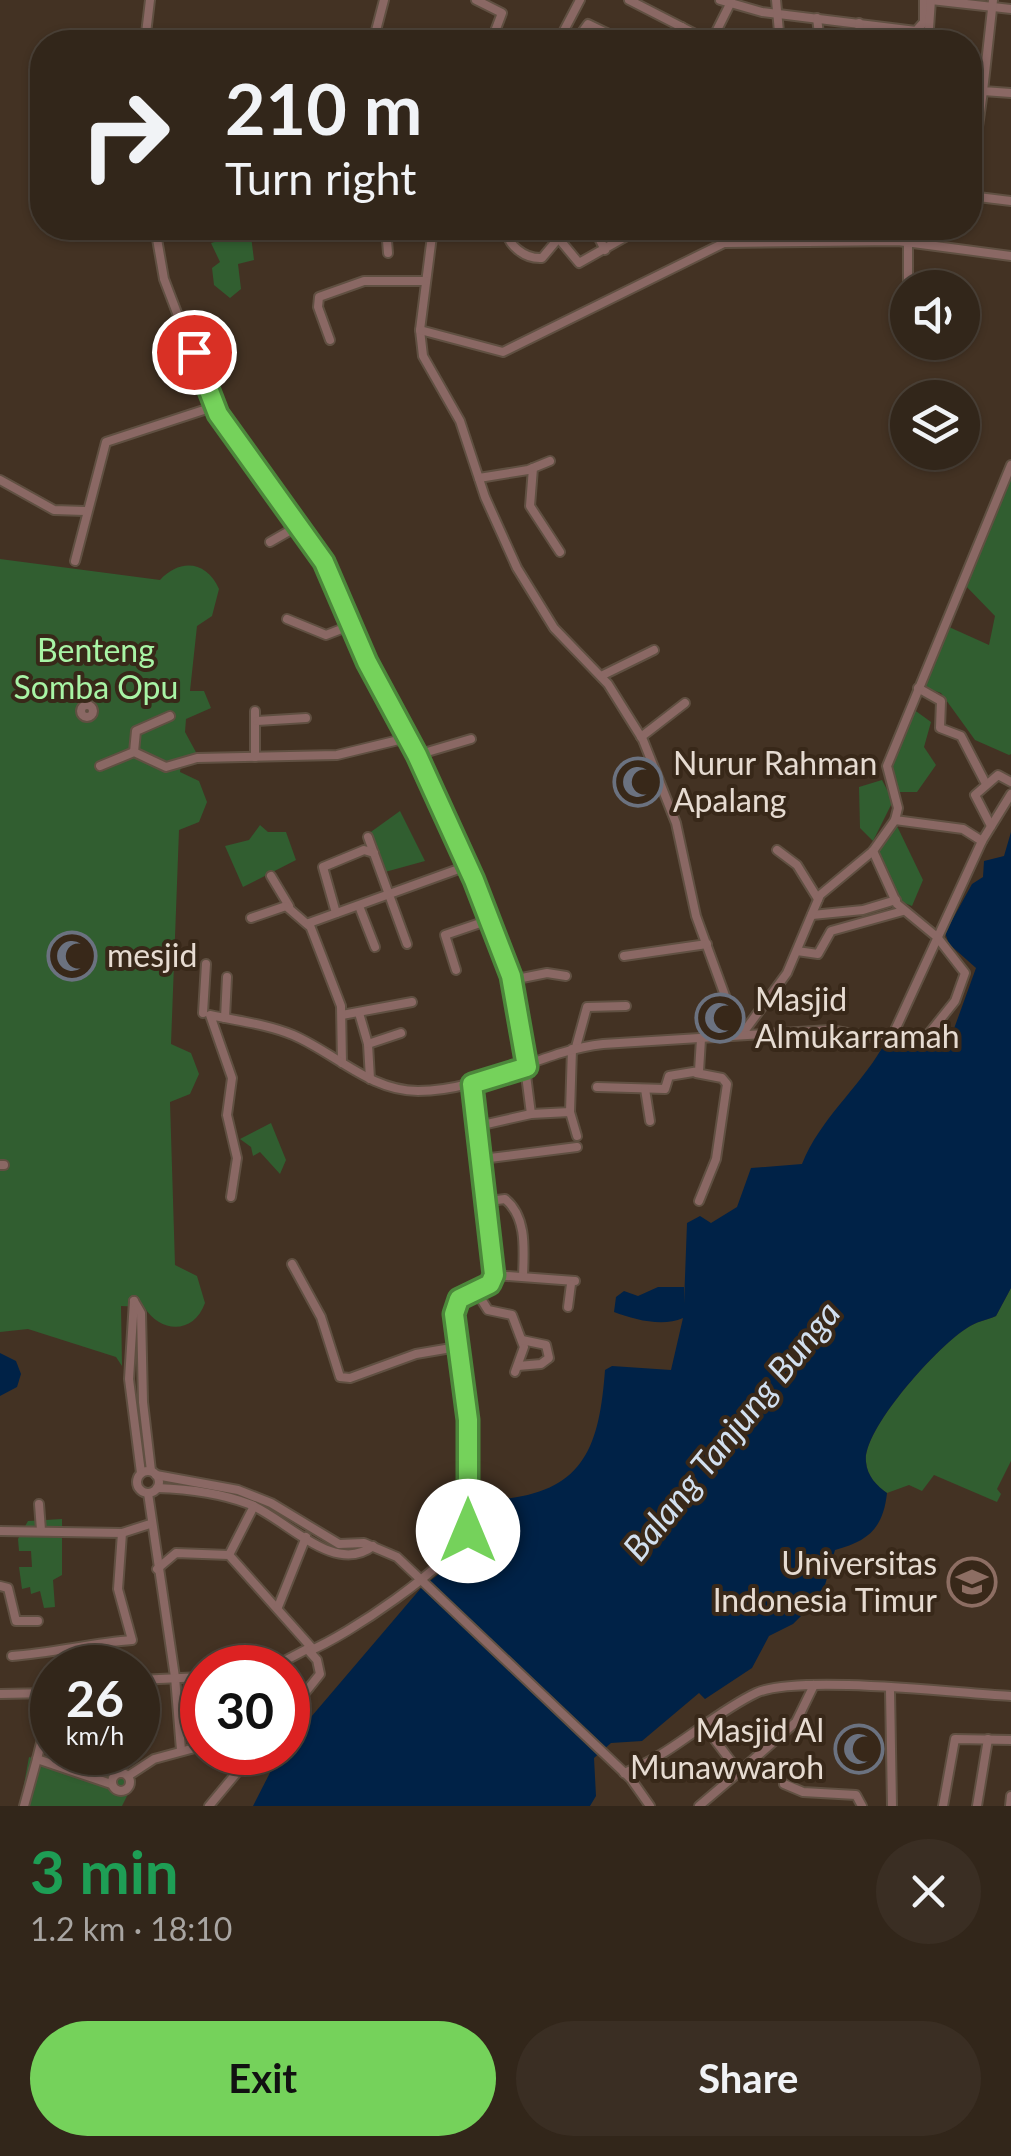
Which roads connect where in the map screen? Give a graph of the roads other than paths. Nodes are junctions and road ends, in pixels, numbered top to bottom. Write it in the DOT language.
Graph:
graph roads {
  1 [pos="150,0"];
  2 [pos="384,0"];
  3 [pos="476,0"];
  4 [pos="580,0"];
  5 [pos="629,0"];
  6 [pos="776,0"];
  7 [pos="924,0"];
  8 [pos="932,0"];
  9 [pos="727,2"];
  10 [pos="993,4"];
  11 [pos="1011,9"];
  12 [pos="776,13"];
  13 [pos="817,18"];
  14 [pos="859,23"];
  15 [pos="682,27"];
  16 [pos="147,30"];
  17 [pos="376,30"];
  18 [pos="496,30"];
  19 [pos="564,30"];
  20 [pos="680,30"];
  21 [pos="688,30"];
  22 [pos="716,30"];
  23 [pos="778,30"];
  24 [pos="818,30"];
  25 [pos="860,30"];
  26 [pos="929,30"];
  27 [pos="982,91"];
  28 [pos="1011,93"];
  29 [pos="982,197"];
  30 [pos="1011,201"];
  31 [pos="157,240"];
  32 [pos="387,240"];
  33 [pos="432,240"];
  34 [pos="512,240"];
  35 [pos="556,240"];
  36 [pos="600,240"];
  37 [pos="621,240"];
  38 [pos="908,242"];
  39 [pos="605,250"];
  40 [pos="388,253"];
  41 [pos="1011,256"];
  42 [pos="908,270"];
  43 [pos="426,281"];
  44 [pos="420,330"];
  45 [pos="330,340"];
  46 [pos="213,407"];
  47 [pos="550,461"];
  48 [pos="1011,465"];
  49 [pos="533,468"];
  50 [pos="478,478"];
  51 [pos="0,480"];
  52 [pos="84,511"];
  53 [pos="298,526"];
  54 [pos="270,542"];
  55 [pos="560,552"];
  56 [pos="75,561"];
  57 [pos="287,619"];
  58 [pos="352,625"];
  59 [pos="654,650"];
  60 [pos="601,676"];
  61 [pos="918,688"];
  62 [pos="685,703"];
  63 [pos="255,711"];
  64 [pos="170,716"];
  65 [pos="306,718"];
  66 [pos="258,721"];
  67 [pos="641,737"];
  68 [pos="407,738"];
  69 [pos="471,739"];
  70 [pos="134,752"];
  71 [pos="417,755"];
  72 [pos="256,757"];
  73 [pos="100,766"];
  74 [pos="1011,782"];
  75 [pos="986,784"];
  76 [pos="1011,794"];
  77 [pos="895,820"];
  78 [pos="992,826"];
  79 [pos="368,838"];
  80 [pos="982,841"];
  81 [pos="777,850"];
  82 [pos="873,851"];
  83 [pos="374,853"];
  84 [pos="468,866"];
  85 [pos="271,876"];
  86 [pos="389,895"];
  87 [pos="818,898"];
  88 [pos="896,900"];
  89 [pos="359,906"];
  90 [pos="290,908"];
  91 [pos="903,910"];
  92 [pos="336,913"];
  93 [pos="812,915"];
  94 [pos="251,918"];
  95 [pos="490,920"];
  96 [pos="308,925"];
  97 [pos="937,938"];
  98 [pos="407,944"];
  99 [pos="707,944"];
  100 [pos="375,948"];
  101 [pos="797,951"];
  102 [pos="624,956"];
  103 [pos="206,964"];
  104 [pos="456,970"];
  105 [pos="566,976"];
  106 [pos="227,977"];
  107 [pos="512,980"];
  108 [pos="412,1002"];
  109 [pos="626,1006"];
  110 [pos="359,1013"];
  111 [pos="207,1014"];
  112 [pos="342,1014"];
  113 [pos="225,1018"];
  114 [pos="401,1032"];
  115 [pos="741,1033"];
  116 [pos="701,1039"];
  117 [pos="890,1040"];
  118 [pos="368,1044"];
  119 [pos="574,1048"];
  120 [pos="342,1063"];
  121 [pos="527,1067"];
  122 [pos="696,1073"];
  123 [pos="370,1079"];
  124 [pos="472,1084"];
  125 [pos="597,1087"];
  126 [pos="644,1089"];
  127 [pos="570,1112"];
  128 [pos="530,1114"];
  129 [pos="650,1122"];
  130 [pos="478,1126"];
  131 [pos="577,1136"];
  132 [pos="576,1148"];
  133 [pos="482,1159"];
  134 [pos="232,1197"];
  135 [pos="489,1201"];
  136 [pos="699,1201"];
  137 [pos="292,1264"];
  138 [pos="494,1275"];
  139 [pos="523,1276"];
  140 [pos="476,1290"];
  141 [pos="568,1307"];
  142 [pos="522,1340"];
  143 [pos="458,1347"];
  144 [pos="150,1473"];
  145 [pos="158,1488"];
  146 [pos="148,1493"];
  147 [pos="255,1501"];
  148 [pos="39,1504"];
  149 [pos="150,1524"];
  150 [pos="40,1530"];
  151 [pos="0,1531"];
  152 [pos="122,1533"];
  153 [pos="306,1537"];
  154 [pos="373,1546"];
  155 [pos="229,1555"];
  156 [pos="156,1569"];
  157 [pos="424,1582"];
  158 [pos="0,1586"];
  159 [pos="278,1607"];
  160 [pos="38,1621"];
  161 [pos="309,1645"];
  162 [pos="310,1651"];
  163 [pos="310,1652"];
  164 [pos="12,1656"];
  165 [pos="176,1677"];
  166 [pos="180,1677"];
  167 [pos="160,1678"];
  168 [pos="814,1685"];
  169 [pos="310,1686"];
  170 [pos="890,1690"];
  171 [pos="0,1694"];
  172 [pos="30,1695"];
  173 [pos="1011,1696"];
  174 [pos="704,1724"];
  175 [pos="180,1735"];
  176 [pos="988,1739"];
  177 [pos="1011,1740"];
  178 [pos="180,1750"];
  179 [pos="739,1772"];
  180 [pos="624,1773"];
  181 [pos="33,1775"];
  182 [pos="80,1775"];
  183 [pos="235,1775"];
  184 [pos="128,1776"];
  185 [pos="784,1784"];
  186 [pos="114,1788"];
  187 [pos="831,1796"];
  188 [pos="1011,1796"];
  189 [pos="861,1801"];
  190 [pos="24,1806"];
  191 [pos="117,1806"];
  192 [pos="209,1806"];
  193 [pos="650,1806"];
  194 [pos="699,1806"];
  195 [pos="831,1806"];
  196 [pos="892,1806"];
  197 [pos="943,1806"];
  198 [pos="977,1806"];
  199 [pos="1010,1806"];
  1 -- 16 [label="street"];
  2 -- 17 [label="street"];
  3 -- 18 [label="street"];
  4 -- 19 [label="street"];
  5 -- 15 [label="street"];
  6 -- 12 [label="street"];
  7 -- 14 [label="street"];
  8 -- 10 [label="street"];
  8 -- 26 [label="street"];
  9 -- 12 [label="street"];
  9 -- 22 [label="street"];
  10 -- 11 [label="street"];
  10 -- 27 [label="street"];
  12 -- 13 [label="street"];
  12 -- 23 [label="street"];
  13 -- 14 [label="street"];
  13 -- 24 [label="street"];
  14 -- 25 [label="street"];
  15 -- 20 [label="street"];
  15 -- 21 [label="street"];
  27 -- 28 [label="street"];
  29 -- 30 [label="street"];
  31 -- 46 [label="street"];
  32 -- 40 [label="street"];
  33 -- 43 [label="street"];
  34 -- 35 [label="street"];
  35 -- 39 [label="street"];
  36 -- 39 [label="street"];
  37 -- 39 [label="street"];
  38 -- 41 [label="street"];
  38 -- 42 [label="street"];
  38 -- 44 [label="street"];
  43 -- 44 [label="street"];
  43 -- 45 [label="street"];
  44 -- 50 [label="street"];
  46 -- 52 [label="street"];
  46 -- 53 [label="street"];
  47 -- 49 [label="street"];
  48 -- 61 [label="street"];
  49 -- 50 [label="street"];
  49 -- 55 [label="street"];
  50 -- 60 [label="street"];
  51 -- 52 [label="street"];
  52 -- 56 [label="street"];
  53 -- 54 [label="street"];
  53 -- 58 [label="street"];
  57 -- 58 [label="street"];
  58 -- 68 [label="street"];
  59 -- 60 [label="street"];
  60 -- 67 [label="street"];
  61 -- 75 [label="street"];
  61 -- 77 [label="street"];
  62 -- 67 [label="street"];
  63 -- 66 [label="street"];
  64 -- 70 [label="street"];
  65 -- 66 [label="street"];
  66 -- 72 [label="street"];
  67 -- 99 [label="street"];
  68 -- 71 [label="street"];
  68 -- 72 [label="street"];
  69 -- 71 [label="street"];
  70 -- 72 [label="street"];
  70 -- 73 [label="street"];
  71 -- 84 [label="street"];
  74 -- 75 [label="street"];
  75 -- 78 [label="street"];
  76 -- 78 [label="street"];
  77 -- 80 [label="street"];
  77 -- 82 [label="street"];
  78 -- 80 [label="street"];
  79 -- 83 [label="street"];
  80 -- 97 [label="street"];
  81 -- 87 [label="street"];
  82 -- 87 [label="street"];
  82 -- 88 [label="street"];
  83 -- 86 [label="street"];
  83 -- 92 [label="street"];
  84 -- 86 [label="street"];
  84 -- 95 [label="street"];
  85 -- 90 [label="street"];
  86 -- 89 [label="street"];
  86 -- 98 [label="street"];
  87 -- 93 [label="street"];
  88 -- 91 [label="street"];
  88 -- 93 [label="street"];
  89 -- 92 [label="street"];
  89 -- 100 [label="street"];
  90 -- 94 [label="street"];
  90 -- 96 [label="street"];
  91 -- 97 [label="street"];
  91 -- 101 [label="street"];
  92 -- 96 [label="street"];
  93 -- 101 [label="street"];
  95 -- 104 [label="street"];
  95 -- 107 [label="street"];
  96 -- 112 [label="street"];
  97 -- 117 [label="street"];
  97 -- 117 [label="street"];
  99 -- 102 [label="street"];
  99 -- 115 [label="street"];
  101 -- 115 [label="street"];
  103 -- 111 [label="street"];
  105 -- 107 [label="street"];
  106 -- 113 [label="street"];
  107 -- 121 [label="street"];
  108 -- 110 [label="street"];
  109 -- 119 [label="street"];
  110 -- 112 [label="street"];
  110 -- 118 [label="street"];
  111 -- 113 [label="street"];
  111 -- 134 [label="street"];
  112 -- 120 [label="street"];
  113 -- 120 [label="street"];
  114 -- 118 [label="street"];
  115 -- 116 [label="street"];
  115 -- 117 [label="street"];
  116 -- 119 [label="street"];
  116 -- 122 [label="street"];
  118 -- 123 [label="street"];
  119 -- 121 [label="street"];
  119 -- 127 [label="street"];
  120 -- 123 [label="street"];
  121 -- 124 [label="street"];
  121 -- 128 [label="street"];
  122 -- 126 [label="street"];
  122 -- 136 [label="street"];
  123 -- 124 [label="street"];
  124 -- 130 [label="street"];
  125 -- 126 [label="street"];
  126 -- 129 [label="street"];
  127 -- 128 [label="street"];
  127 -- 131 [label="street"];
  128 -- 130 [label="street"];
  130 -- 133 [label="street"];
  132 -- 133 [label="street"];
  133 -- 135 [label="street"];
  135 -- 138 [label="street"];
  135 -- 139 [label="street"];
  137 -- 143 [label="street"];
  138 -- 139 [label="street"];
  138 -- 140 [label="street"];
  139 -- 141 [label="street"];
  140 -- 142 [label="street"];
  140 -- 143 [label="street"];
  142 -- 142 [label="street"];
  143 -- 157 [label="street"];
  144 -- 144 [label="street"];
  144 -- 145 [label="street"];
  144 -- 146 [label="street"];
  144 -- 147 [label="street"];
  145 -- 146 [label="street"];
  145 -- 147 [label="street"];
  146 -- 149 [label="street"];
  147 -- 153 [label="street"];
  147 -- 154 [label="street"];
  147 -- 155 [label="street"];
  148 -- 150 [label="street"];
  149 -- 152 [label="street"];
  149 -- 156 [label="street"];
  150 -- 151 [label="street"];
  150 -- 152 [label="street"];
  152 -- 164 [label="street"];
  153 -- 154 [label="street"];
  153 -- 159 [label="street"];
  154 -- 157 [label="street"];
  155 -- 156 [label="street"];
  155 -- 159 [label="street"];
  156 -- 165 [label="street"];
  157 -- 162 [label="street"];
  157 -- 180 [label="street"];
  158 -- 160 [label="street"];
  159 -- 161 [label="street"];
  163 -- 169 [label="street"];
  165 -- 166 [label="street"];
  165 -- 167 [label="street"];
  165 -- 175 [label="street"];
  168 -- 170 [label="street"];
  168 -- 174 [label="street"];
  168 -- 179 [label="street"];
  170 -- 173 [label="street"];
  170 -- 196 [label="street"];
  171 -- 172 [label="street"];
  174 -- 179 [label="street"];
  174 -- 180 [label="street"];
  176 -- 177 [label="street"];
  176 -- 197 [label="street"];
  176 -- 198 [label="street"];
  178 -- 184 [label="street"];
  179 -- 194 [label="street"];
  180 -- 193 [label="street"];
  181 -- 190 [label="street"];
  182 -- 186 [label="street"];
  183 -- 192 [label="street"];
  184 -- 186 [label="street"];
  184 -- 186 [label="street"];
  185 -- 187 [label="street"];
  186 -- 191 [label="street"];
  187 -- 189 [label="street"];
  187 -- 195 [label="street"];
  188 -- 199 [label="street"];
}
